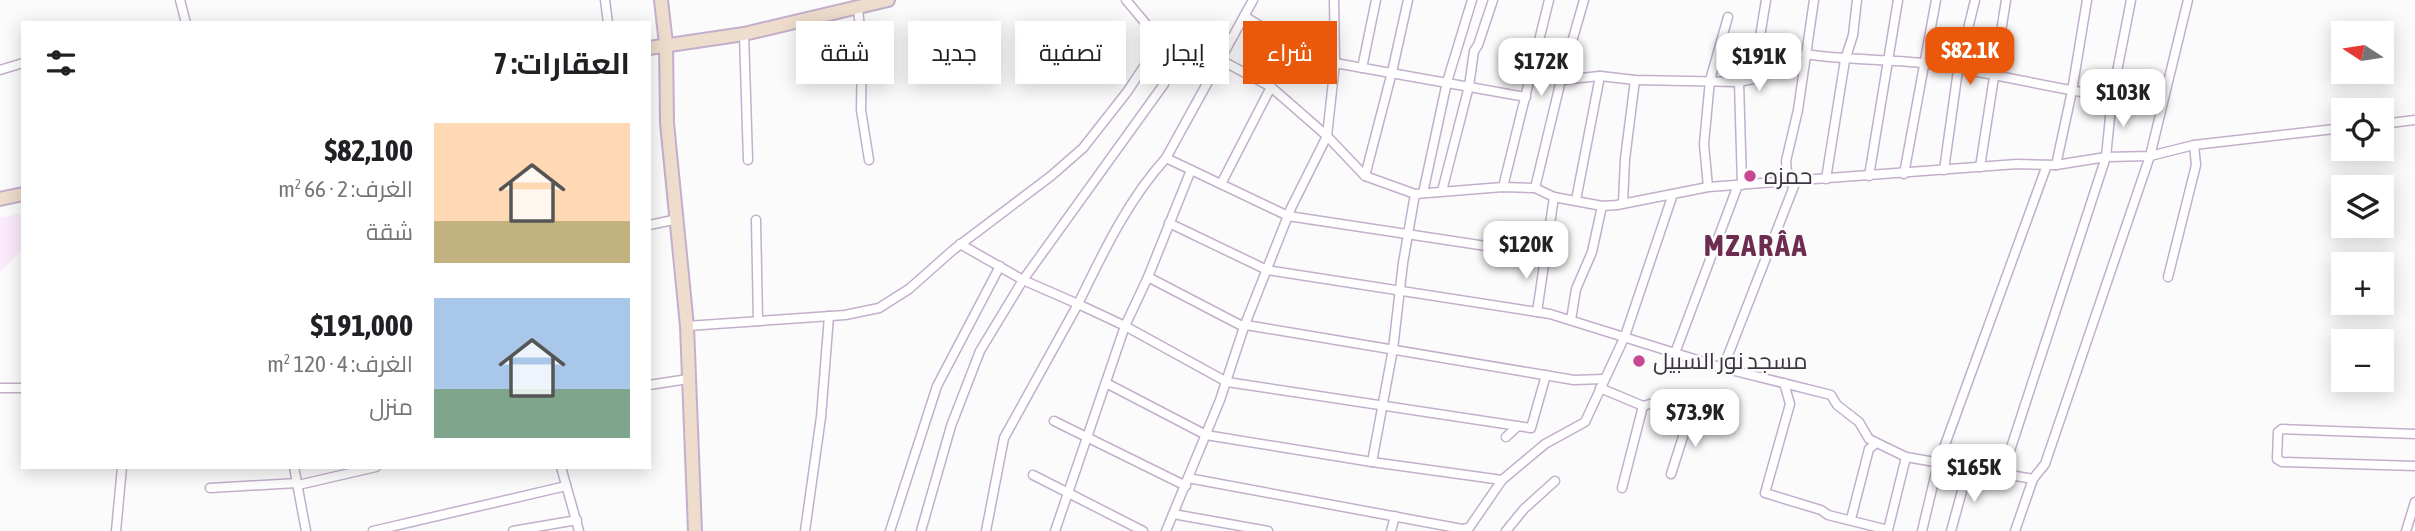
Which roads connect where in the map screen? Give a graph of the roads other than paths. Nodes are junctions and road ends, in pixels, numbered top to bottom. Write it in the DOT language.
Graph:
graph roads {
  1 [pos="180,0"];
  2 [pos="604,0"];
  3 [pos="661,0"];
  4 [pos="888,0"];
  5 [pos="1126,0"];
  6 [pos="1253,0"];
  7 [pos="1376,0"];
  8 [pos="1408,0"];
  9 [pos="1472,0"];
  10 [pos="1493,0"];
  11 [pos="1549,0"];
  12 [pos="1584,0"];
  13 [pos="1766,0"];
  14 [pos="1814,0"];
  15 [pos="1857,0"];
  16 [pos="1898,0"];
  17 [pos="1936,0"];
  18 [pos="1975,0"];
  19 [pos="2006,0"];
  20 [pos="2087,0"];
  21 [pos="2131,0"];
  22 [pos="2188,0"];
  23 [pos="1331,1"];
  24 [pos="858,8"];
  25 [pos="1244,16"];
  26 [pos="1728,17"];
  27 [pos="185,21"];
  28 [pos="608,21"];
  29 [pos="1144,21"];
  30 [pos="1253,21"];
  31 [pos="1332,21"];
  32 [pos="744,34"];
  33 [pos="1229,42"];
  34 [pos="666,44"];
  35 [pos="651,48"];
  36 [pos="1805,54"];
  37 [pos="1845,60"];
  38 [pos="1887,60"];
  39 [pos="21,64"];
  40 [pos="1923,64"];
  41 [pos="1229,65"];
  42 [pos="1337,67"];
  43 [pos="1362,68"];
  44 [pos="1958,69"];
  45 [pos="0,70"];
  46 [pos="1140,72"];
  47 [pos="1392,72"];
  48 [pos="1600,76"];
  49 [pos="1994,76"];
  50 [pos="1561,80"];
  51 [pos="1635,80"];
  52 [pos="1710,80"];
  53 [pos="1447,82"];
  54 [pos="1206,84"];
  55 [pos="1332,84"];
  56 [pos="1164,85"];
  57 [pos="1469,86"];
  58 [pos="1739,86"];
  59 [pos="1271,88"];
  60 [pos="2072,92"];
  61 [pos="1526,97"];
  62 [pos="2112,97"];
  63 [pos="2415,120"];
  64 [pos="2394,123"];
  65 [pos="2331,129"];
  66 [pos="1327,136"];
  67 [pos="2194,145"];
  68 [pos="2150,156"];
  69 [pos="2106,157"];
  70 [pos="1167,158"];
  71 [pos="748,160"];
  72 [pos="869,160"];
  73 [pos="2052,165"];
  74 [pos="1980,167"];
  75 [pos="1191,170"];
  76 [pos="1944,170"];
  77 [pos="1904,174"];
  78 [pos="1365,176"];
  79 [pos="1869,176"];
  80 [pos="1826,179"];
  81 [pos="1792,181"];
  82 [pos="1221,184"];
  83 [pos="1740,185"];
  84 [pos="1503,187"];
  85 [pos="1708,187"];
  86 [pos="1535,188"];
  87 [pos="1442,191"];
  88 [pos="1419,193"];
  89 [pos="21,194"];
  90 [pos="1673,194"];
  91 [pos="1554,197"];
  92 [pos="0,199"];
  93 [pos="1576,200"];
  94 [pos="1623,203"];
  95 [pos="1602,206"];
  96 [pos="1288,216"];
  97 [pos="678,219"];
  98 [pos="756,220"];
  99 [pos="1169,223"];
  100 [pos="651,225"];
  101 [pos="1408,233"];
  102 [pos="960,244"];
  103 [pos="1545,255"];
  104 [pos="1000,266"];
  105 [pos="1267,270"];
  106 [pos="1148,277"];
  107 [pos="2168,277"];
  108 [pos="1023,280"];
  109 [pos="1401,291"];
  110 [pos="1078,304"];
  111 [pos="1536,312"];
  112 [pos="828,316"];
  113 [pos="1571,320"];
  114 [pos="758,321"];
  115 [pos="687,326"];
  116 [pos="1125,326"];
  117 [pos="1245,326"];
  118 [pos="1625,337"];
  119 [pos="1393,349"];
  120 [pos="1675,353"];
  121 [pos="1723,368"];
  122 [pos="1546,375"];
  123 [pos="688,379"];
  124 [pos="1227,382"];
  125 [pos="1106,383"];
  126 [pos="1784,383"];
  127 [pos="1602,384"];
  128 [pos="651,385"];
  129 [pos="0,388"];
  130 [pos="21,388"];
  131 [pos="1382,406"];
  132 [pos="1643,406"];
  133 [pos="1690,415"];
  134 [pos="1054,421"];
  135 [pos="1724,422"];
  136 [pos="1518,426"];
  137 [pos="2415,434"];
  138 [pos="1206,435"];
  139 [pos="1506,437"];
  140 [pos="1088,438"];
  141 [pos="1875,444"];
  142 [pos="1906,457"];
  143 [pos="1373,462"];
  144 [pos="1938,464"];
  145 [pos="2415,466"];
  146 [pos="122,469"];
  147 [pos="294,469"];
  148 [pos="367,469"];
  149 [pos="562,469"];
  150 [pos="1968,469"];
  151 [pos="2003,472"];
  152 [pos="1671,474"];
  153 [pos="1033,475"];
  154 [pos="2033,479"];
  155 [pos="1502,480"];
  156 [pos="1555,481"];
  157 [pos="1187,482"];
  158 [pos="297,484"];
  159 [pos="566,486"];
  160 [pos="210,488"];
  161 [pos="1622,488"];
  162 [pos="1068,493"];
  163 [pos="2415,502"];
  164 [pos="1173,514"];
  165 [pos="1395,516"];
  166 [pos="577,520"];
  167 [pos="1851,520"];
  168 [pos="1262,530"];
  169 [pos="116,531"];
  170 [pos="306,531"];
  171 [pos="373,531"];
  172 [pos="513,531"];
  173 [pos="579,531"];
  174 [pos="695,531"];
  175 [pos="805,531"];
  176 [pos="890,531"];
  177 [pos="921,531"];
  178 [pos="986,531"];
  179 [pos="1055,531"];
  180 [pos="1143,531"];
  181 [pos="1166,531"];
  182 [pos="1391,531"];
  183 [pos="1506,531"];
  184 [pos="1922,531"];
  185 [pos="1951,531"];
  186 [pos="2015,531"];
  187 [pos="2406,531"];
  1 -- 27 [label="street"];
  2 -- 28 [label="street"];
  3 -- 34 [label="street"];
  4 -- 24 [label="street"];
  5 -- 29 [label="street"];
  6 -- 25 [label="street"];
  7 -- 43 [label="street"];
  8 -- 47 [label="street"];
  9 -- 53 [label="street"];
  10 -- 57 [label="street"];
  11 -- 61 [label="street"];
  12 -- 50 [label="street"];
  13 -- 58 [label="street"];
  14 -- 36 [label="street"];
  15 -- 37 [label="street"];
  16 -- 38 [label="street"];
  17 -- 40 [label="street"];
  18 -- 44 [label="street"];
  19 -- 49 [label="street"];
  20 -- 60 [label="street"];
  21 -- 62 [label="street"];
  22 -- 68 [label="street"];
  23 -- 31 [label="street"];
  24 -- 32 [label="street"];
  24 -- 72 [label="street"];
  25 -- 30 [label="street"];
  25 -- 33 [label="street"];
  26 -- 52 [label="street"];
  32 -- 34 [label="street"];
  32 -- 71 [label="street"];
  34 -- 35 [label="street"];
  34 -- 97 [label="street"];
  36 -- 37 [label="street"];
  36 -- 81 [label="street"];
  37 -- 38 [label="street"];
  37 -- 80 [label="street"];
  38 -- 40 [label="street"];
  38 -- 79 [label="street"];
  39 -- 45 [label="street"];
  40 -- 44 [label="street"];
  40 -- 77 [label="street"];
  41 -- 59 [label="street"];
  42 -- 43 [label="street"];
  43 -- 47 [label="street"];
  44 -- 49 [label="street"];
  44 -- 76 [label="street"];
  46 -- 102 [label="street"];
  47 -- 53 [label="street"];
  47 -- 78 [label="street"];
  48 -- 50 [label="street"];
  48 -- 51 [label="street"];
  48 -- 93 [label="street"];
  49 -- 60 [label="street"];
  49 -- 74 [label="street"];
  50 -- 86 [label="street"];
  51 -- 52 [label="street"];
  51 -- 94 [label="street"];
  52 -- 58 [label="street"];
  52 -- 85 [label="street"];
  53 -- 57 [label="street"];
  53 -- 88 [label="street"];
  54 -- 70 [label="street"];
  55 -- 66 [label="street"];
  56 -- 108 [label="street"];
  57 -- 61 [label="street"];
  57 -- 87 [label="street"];
  58 -- 83 [label="street"];
  59 -- 66 [label="street"];
  59 -- 82 [label="street"];
  60 -- 62 [label="street"];
  60 -- 73 [label="street"];
  61 -- 84 [label="street"];
  62 -- 69 [label="street"];
  63 -- 64 [label="street"];
  65 -- 67 [label="street"];
  66 -- 78 [label="street"];
  66 -- 96 [label="street"];
  67 -- 68 [label="street"];
  67 -- 107 [label="street"];
  68 -- 69 [label="street"];
  68 -- 154 [label="street"];
  69 -- 73 [label="street"];
  69 -- 151 [label="street"];
  70 -- 75 [label="street"];
  70 -- 110 [label="street"];
  73 -- 74 [label="street"];
  73 -- 144 [label="street"];
  74 -- 76 [label="street"];
  75 -- 82 [label="street"];
  75 -- 99 [label="street"];
  76 -- 77 [label="street"];
  77 -- 79 [label="street"];
  78 -- 88 [label="street"];
  79 -- 80 [label="street"];
  80 -- 81 [label="street"];
  81 -- 83 [label="street"];
  81 -- 121 [label="street"];
  82 -- 96 [label="street"];
  83 -- 85 [label="street"];
  83 -- 120 [label="street"];
  84 -- 86 [label="street"];
  84 -- 87 [label="street"];
  85 -- 90 [label="street"];
  86 -- 91 [label="street"];
  87 -- 88 [label="street"];
  88 -- 101 [label="street"];
  89 -- 92 [label="street"];
  90 -- 94 [label="street"];
  90 -- 118 [label="street"];
  91 -- 93 [label="street"];
  91 -- 103 [label="street"];
  93 -- 95 [label="street"];
  94 -- 95 [label="street"];
  95 -- 113 [label="street"];
  96 -- 101 [label="street"];
  96 -- 105 [label="street"];
  97 -- 100 [label="street"];
  97 -- 115 [label="street"];
  98 -- 114 [label="street"];
  99 -- 105 [label="street"];
  99 -- 106 [label="street"];
  101 -- 103 [label="street"];
  101 -- 109 [label="street"];
  102 -- 104 [label="street"];
  102 -- 112 [label="street"];
  103 -- 111 [label="street"];
  104 -- 108 [label="street"];
  104 -- 176 [label="street"];
  105 -- 109 [label="street"];
  105 -- 117 [label="street"];
  106 -- 116 [label="street"];
  106 -- 117 [label="street"];
  108 -- 110 [label="street"];
  108 -- 177 [label="street"];
  109 -- 111 [label="street"];
  109 -- 119 [label="street"];
  110 -- 116 [label="street"];
  110 -- 178 [label="street"];
  111 -- 113 [label="street"];
  112 -- 114 [label="street"];
  112 -- 175 [label="street"];
  113 -- 118 [label="street"];
  114 -- 115 [label="street"];
  115 -- 123 [label="street"];
  116 -- 124 [label="street"];
  116 -- 125 [label="street"];
  117 -- 119 [label="street"];
  117 -- 124 [label="street"];
  118 -- 120 [label="street"];
  118 -- 127 [label="street"];
  119 -- 122 [label="street"];
  119 -- 131 [label="street"];
  120 -- 121 [label="street"];
  121 -- 126 [label="street"];
  122 -- 127 [label="street"];
  122 -- 136 [label="street"];
  123 -- 128 [label="street"];
  123 -- 174 [label="street"];
  124 -- 131 [label="street"];
  124 -- 138 [label="street"];
  125 -- 138 [label="street"];
  125 -- 140 [label="street"];
  126 -- 141 [label="street"];
  126 -- 167 [label="street"];
  127 -- 132 [label="street"];
  127 -- 155 [label="street"];
  129 -- 130 [label="street"];
  131 -- 136 [label="street"];
  131 -- 143 [label="street"];
  132 -- 133 [label="street"];
  132 -- 161 [label="street"];
  133 -- 135 [label="street"];
  133 -- 152 [label="street"];
  134 -- 140 [label="street"];
  136 -- 139 [label="street"];
  137 -- 145 [label="street"];
  138 -- 143 [label="street"];
  138 -- 157 [label="street"];
  140 -- 157 [label="street"];
  140 -- 162 [label="street"];
  141 -- 142 [label="street"];
  141 -- 167 [label="street"];
  142 -- 144 [label="street"];
  142 -- 167 [label="street"];
  143 -- 155 [label="street"];
  144 -- 150 [label="street"];
  144 -- 184 [label="street"];
  146 -- 169 [label="street"];
  147 -- 158 [label="street"];
  148 -- 158 [label="street"];
  149 -- 159 [label="street"];
  150 -- 151 [label="street"];
  150 -- 185 [label="street"];
  151 -- 154 [label="street"];
  153 -- 162 [label="street"];
  154 -- 186 [label="street"];
  155 -- 165 [label="street"];
  156 -- 183 [label="street"];
  157 -- 164 [label="street"];
  157 -- 165 [label="street"];
  158 -- 160 [label="street"];
  158 -- 170 [label="street"];
  159 -- 166 [label="street"];
  159 -- 171 [label="street"];
  162 -- 179 [label="street"];
  162 -- 180 [label="street"];
  163 -- 187 [label="street"];
  164 -- 168 [label="street"];
  164 -- 181 [label="street"];
  165 -- 182 [label="street"];
  166 -- 172 [label="street"];
  166 -- 173 [label="street"];
}
